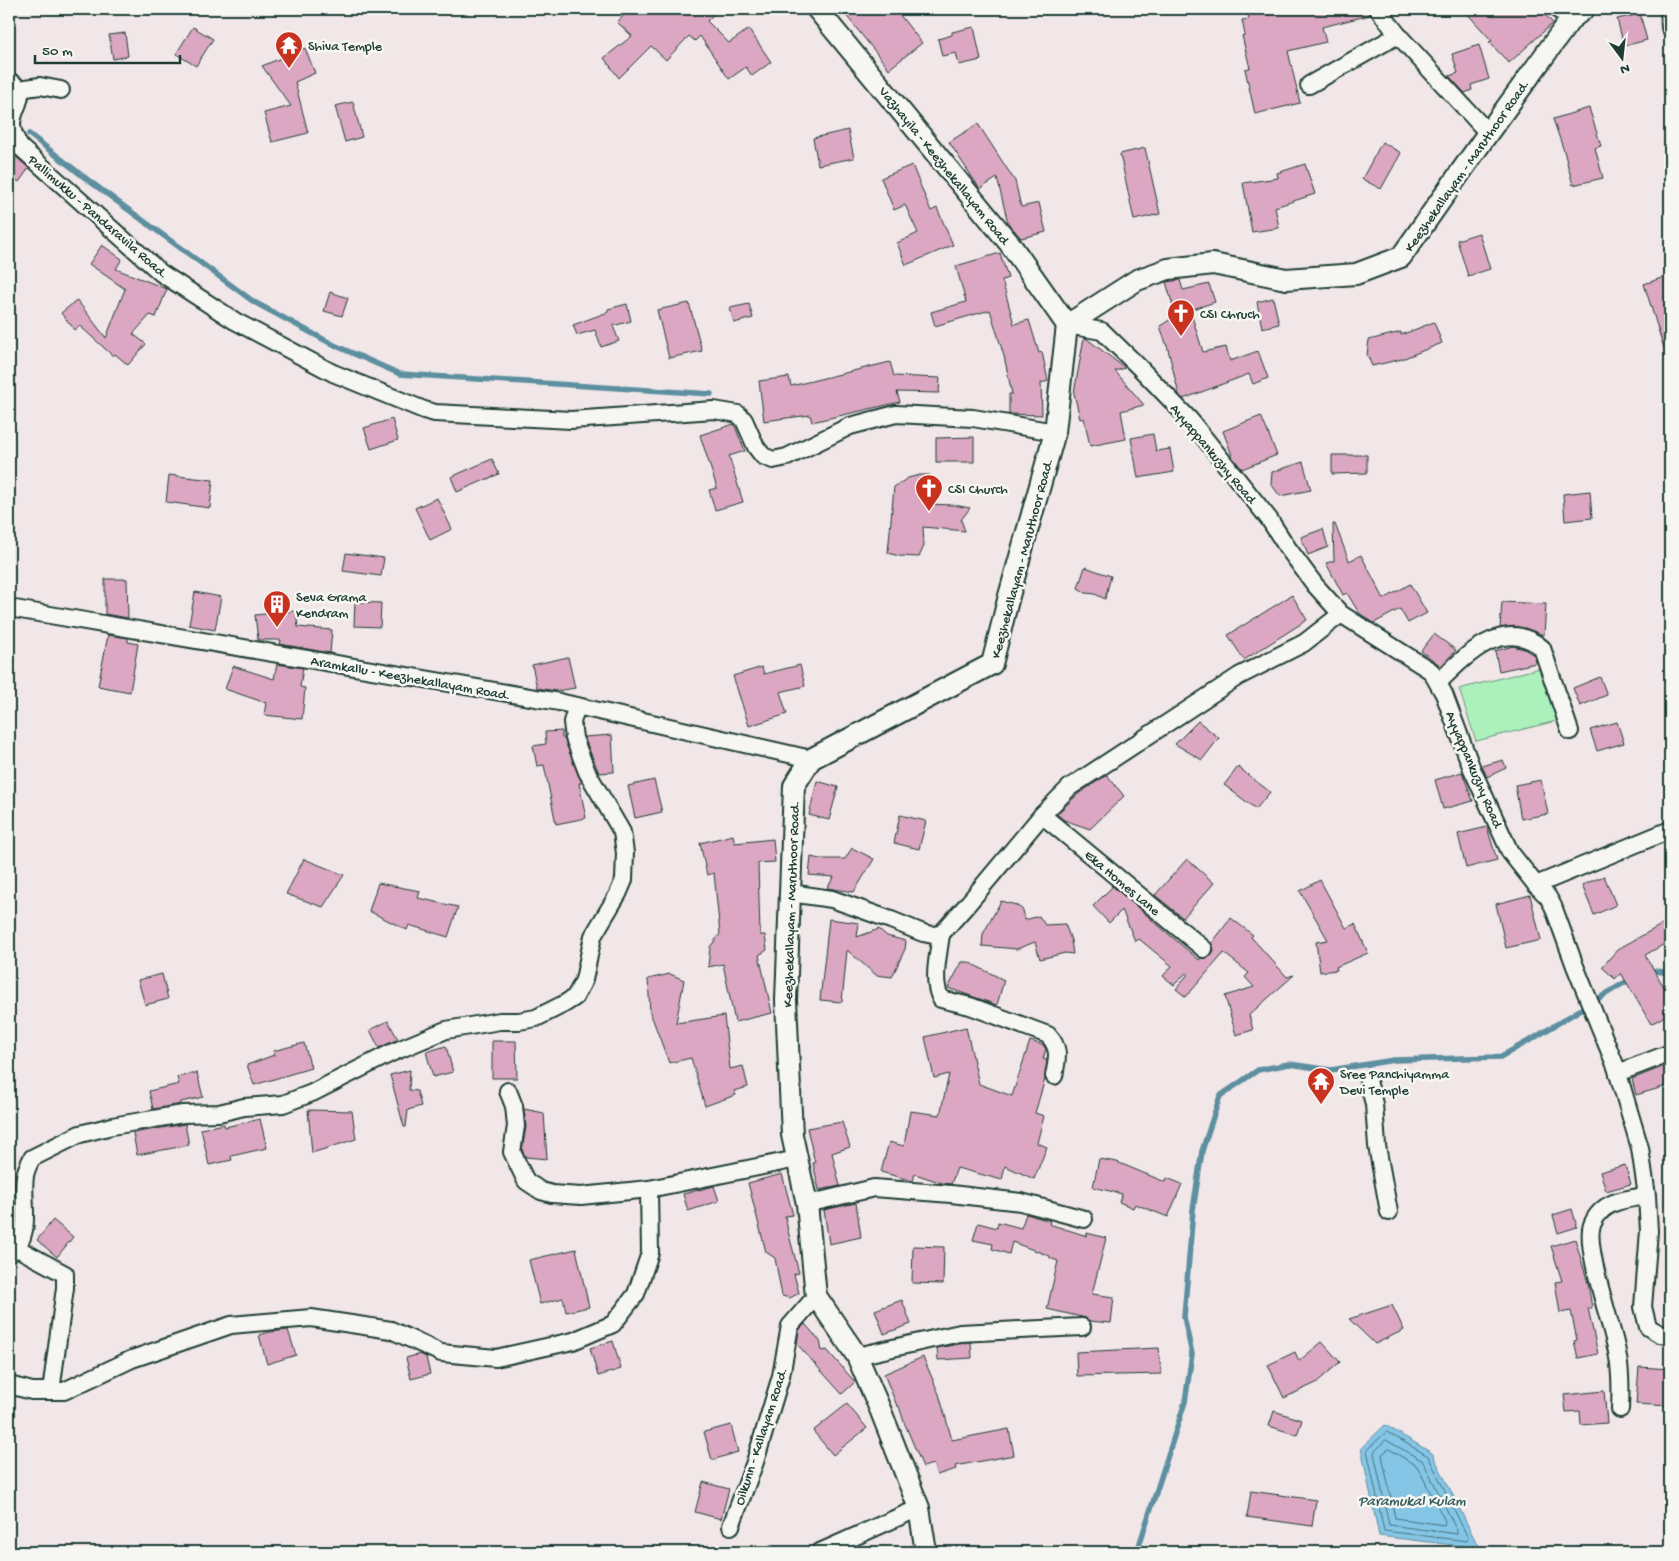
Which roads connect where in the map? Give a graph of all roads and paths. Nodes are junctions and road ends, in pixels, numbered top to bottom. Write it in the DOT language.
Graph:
graph roads {
  1 [pos="817,9"];
  2 [pos="1378,9"];
  3 [pos="1669,9"];
  4 [pos="1571,12"];
  5 [pos="1670,28"];
  6 [pos="1398,35"];
  7 [pos="14,85"];
  8 [pos="1309,86"];
  9 [pos="61,90"];
  10 [pos="1488,133"];
  11 [pos="1067,325"];
  12 [pos="1055,432"];
  13 [pos="9,608"];
  14 [pos="1341,614"];
  15 [pos="1438,684"];
  16 [pos="577,706"];
  17 [pos="1570,731"];
  18 [pos="811,759"];
  19 [pos="1042,815"];
  20 [pos="1670,830"];
  21 [pos="1536,885"];
  22 [pos="790,893"];
  23 [pos="941,934"];
  24 [pos="1204,949"];
  25 [pos="1670,1053"];
  26 [pos="1618,1073"];
  27 [pos="1054,1076"];
  28 [pos="1368,1081"];
  29 [pos="508,1091"];
  30 [pos="797,1159"];
  31 [pos="649,1189"];
  32 [pos="1647,1196"];
  33 [pos="807,1204"];
  34 [pos="1389,1212"];
  35 [pos="1084,1219"];
  36 [pos="13,1250"];
  37 [pos="816,1296"];
  38 [pos="1082,1327"];
  39 [pos="1670,1335"];
  40 [pos="857,1356"];
  41 [pos="9,1385"];
  42 [pos="51,1391"];
  43 [pos="1620,1409"];
  44 [pos="919,1508"];
  45 [pos="731,1526"];
  46 [pos="820,1552"];
  47 [pos="926,1552"];
  1 -- 11 [label="street, Vazhayila - Keezhekallayam Road"];
  2 -- 6 [label="street"];
  3 -- 5 [label="street"];
  4 -- 10 [label="street, Keezhekallayam - Maruthoor Road."];
  6 -- 8 [label="street"];
  6 -- 10 [label="street"];
  7 -- 9 [label="street"];
  7 -- 12 [label="street, Pallimukku - Pandaravila Road."];
  10 -- 11 [label="street, Keezhekallayam - Maruthoor Road."];
  11 -- 12 [label="street, Keezhekallayam - Maruthoor Road."];
  11 -- 14 [label="street, Ayyappankuzhy Road"];
  12 -- 18 [label="street, Keezhekallayam - Maruthoor Road."];
  13 -- 16 [label="street, Aramkallu - Keezhekallayam Road."];
  14 -- 15 [label="street, Ayyappankuzhy Road"];
  14 -- 19 [label="street"];
  15 -- 17 [label="street"];
  15 -- 21 [label="street, Ayyappankuzhy Road"];
  16 -- 18 [label="street, Aramkallu - Keezhekallayam Road."];
  16 -- 36 [label="street"];
  18 -- 22 [label="street, Keezhekallayam - Maruthoor Road."];
  19 -- 23 [label="street"];
  19 -- 24 [label="street, Eka Homes Lane"];
  20 -- 21 [label="street"];
  21 -- 26 [label="street, Ayyappankuzhy Road"];
  22 -- 23 [label="street"];
  22 -- 30 [label="street, Keezhekallayam - Maruthoor Road."];
  23 -- 27 [label="street"];
  25 -- 26 [label="street"];
  26 -- 32 [label="street, Ayyappankuzhy Road"];
  28 -- 34 [label="street"];
  29 -- 31 [label="street"];
  30 -- 31 [label="street"];
  30 -- 33 [label="street, Keezhekallayam - Maruthoor Road."];
  31 -- 42 [label="street"];
  32 -- 39 [label="street, Ayyappankuzhy Road"];
  32 -- 43 [label="street"];
  33 -- 35 [label="street"];
  33 -- 37 [label="street, Keezhekallayam - Maruthoor Road."];
  36 -- 42 [label="street"];
  37 -- 40 [label="street, Keezhekallayam - Maruthoor Road."];
  37 -- 45 [label="street, Oilkunn - Kallayam Road."];
  38 -- 40 [label="street"];
  40 -- 44 [label="street, Keezhekallayam - Maruthoor Road."];
  41 -- 42 [label="street"];
  44 -- 46 [label="street"];
  44 -- 47 [label="street, Keezhekallayam - Maruthoor Road."];
}
